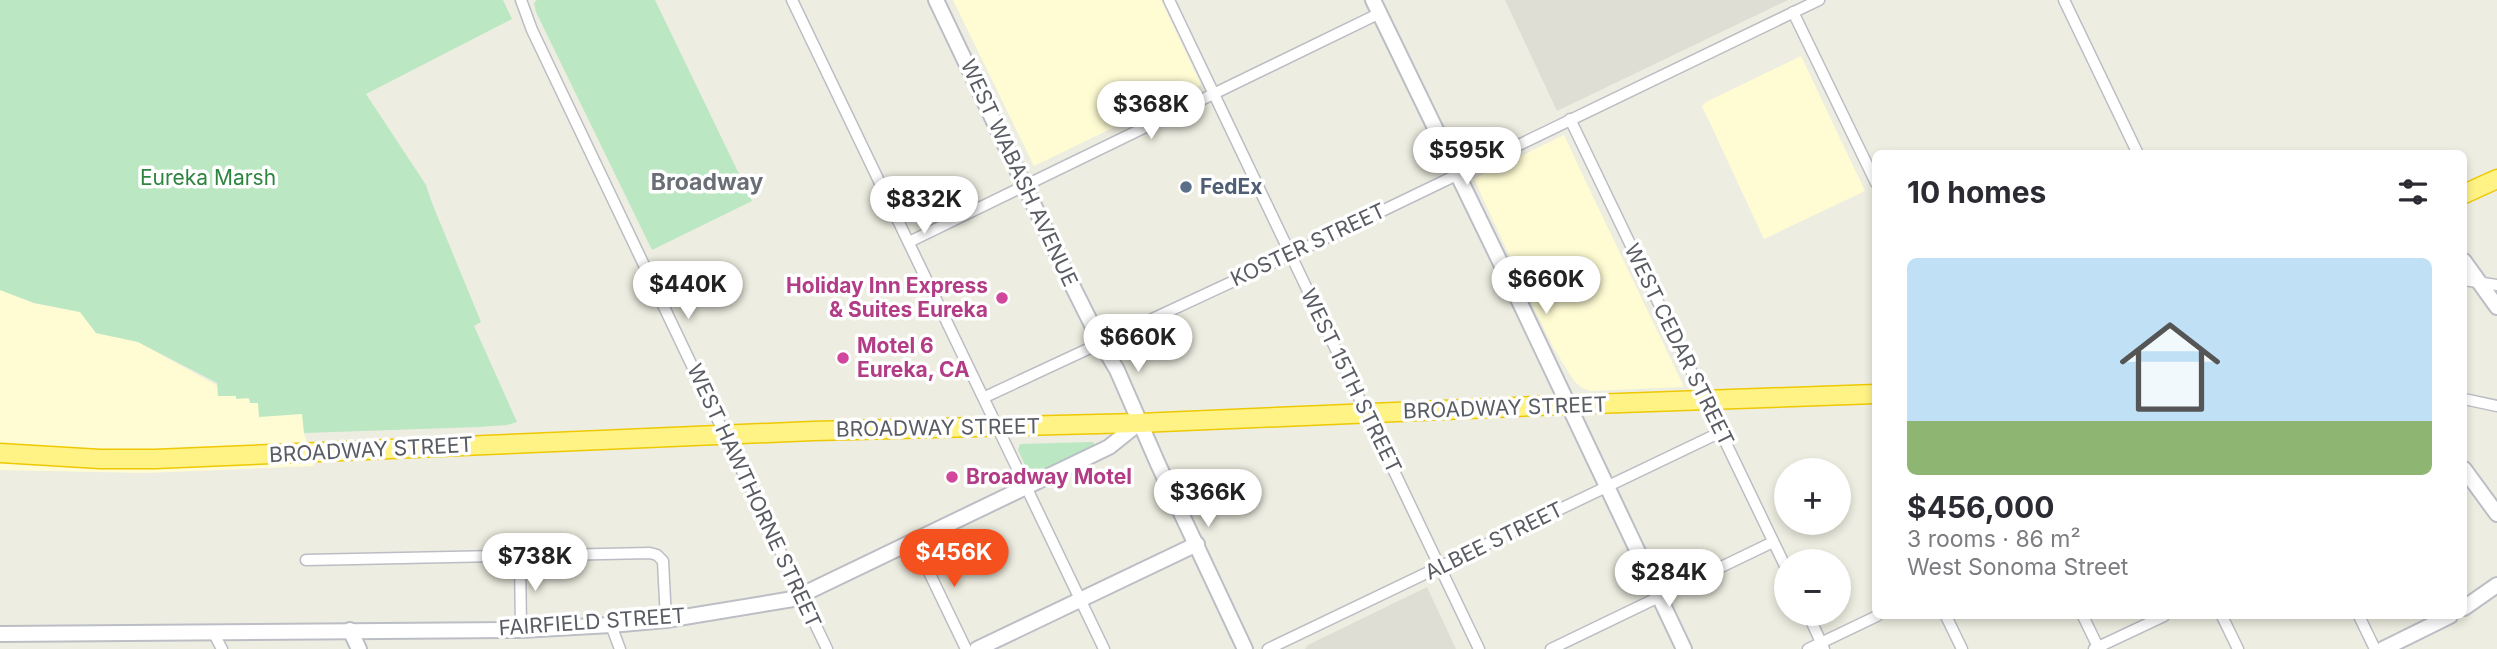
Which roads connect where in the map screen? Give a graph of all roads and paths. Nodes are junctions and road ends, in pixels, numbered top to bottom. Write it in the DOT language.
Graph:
graph roads {
  1 [pos="521,0"];
  2 [pos="792,0"];
  3 [pos="936,0"];
  4 [pos="1169,0"];
  5 [pos="1819,0"];
  6 [pos="2064,0"];
  7 [pos="1377,7"];
  8 [pos="1793,12"];
  9 [pos="1214,94"];
  10 [pos="1570,120"];
  11 [pos="2136,150"];
  12 [pos="1458,174"];
  13 [pos="1872,175"];
  14 [pos="2497,179"];
  15 [pos="1025,186"];
  16 [pos="2467,193"];
  17 [pos="909,242"];
  18 [pos="1290,254"];
  19 [pos="2467,265"];
  20 [pos="2467,281"];
  21 [pos="2480,283"];
  22 [pos="2497,285"];
  23 [pos="2497,307"];
  24 [pos="1101,343"];
  25 [pos="1872,394"];
  26 [pos="985,397"];
  27 [pos="1706,400"];
  28 [pos="2467,400"];
  29 [pos="1568,405"];
  30 [pos="2497,406"];
  31 [pos="1365,413"];
  32 [pos="1139,423"];
  33 [pos="999,427"];
  34 [pos="1721,432"];
  35 [pos="727,436"];
  36 [pos="0,453"];
  37 [pos="2467,474"];
  38 [pos="1026,486"];
  39 [pos="1608,486"];
  40 [pos="2497,514"];
  41 [pos="914,541"];
  42 [pos="1773,542"];
  43 [pos="1196,544"];
  44 [pos="1776,549"];
  45 [pos="520,557"];
  46 [pos="306,560"];
  47 [pos="1440,567"];
  48 [pos="2497,585"];
  49 [pos="801,596"];
  50 [pos="1660,597"];
  51 [pos="1081,600"];
  52 [pos="2467,606"];
  53 [pos="1872,619"];
  54 [pos="1947,619"];
  55 [pos="2083,619"];
  56 [pos="2158,619"];
  57 [pos="2223,619"];
  58 [pos="2360,619"];
  59 [pos="2444,619"];
  60 [pos="666,620"];
  61 [pos="611,625"];
  62 [pos="1814,626"];
  63 [pos="350,630"];
  64 [pos="521,630"];
  65 [pos="0,634"];
  66 [pos="214,634"];
  67 [pos="1573,638"];
  68 [pos="1823,646"];
  69 [pos="2097,648"];
  70 [pos="222,649"];
  71 [pos="359,649"];
  72 [pos="620,649"];
  73 [pos="827,649"];
  74 [pos="966,649"];
  75 [pos="977,649"];
  76 [pos="1104,649"];
  77 [pos="1245,649"];
  78 [pos="1268,649"];
  79 [pos="1479,649"];
  80 [pos="1551,649"];
  81 [pos="1578,649"];
  82 [pos="1684,649"];
  83 [pos="1808,649"];
  84 [pos="1962,649"];
  85 [pos="2238,649"];
  86 [pos="2375,649"];
  87 [pos="2383,649"];
  1 -- 35 [label="street, WEST HAWTHORNE STREET"];
  2 -- 17 [label="street"];
  3 -- 15 [label="street, WEST WABASH AVENUE"];
  4 -- 9 [label="street, WEST 15TH STREET"];
  5 -- 8 [label="street, KOSTER STREET"];
  6 -- 11 [label="street"];
  7 -- 9 [label="street"];
  7 -- 12 [label="street"];
  8 -- 10 [label="street, KOSTER STREET"];
  8 -- 13 [label="street"];
  9 -- 15 [label="street"];
  9 -- 18 [label="street, WEST 15TH STREET"];
  10 -- 12 [label="street, KOSTER STREET"];
  10 -- 27 [label="street, WEST CEDAR STREET"];
  12 -- 18 [label="street, KOSTER STREET"];
  12 -- 29 [label="street"];
  14 -- 16 [label="highway"];
  15 -- 17 [label="street"];
  15 -- 24 [label="street, WEST WABASH AVENUE"];
  17 -- 26 [label="street"];
  18 -- 24 [label="street, KOSTER STREET"];
  18 -- 31 [label="street, WEST 15TH STREET"];
  19 -- 21 [label="street"];
  20 -- 21 [label="street"];
  21 -- 22 [label="street"];
  21 -- 23 [label="street"];
  24 -- 26 [label="street, KOSTER STREET"];
  24 -- 32 [label="street, WEST WABASH AVENUE"];
  25 -- 27 [label="highway, BROADWAY STREET"];
  26 -- 33 [label="street"];
  27 -- 29 [label="highway, BROADWAY STREET"];
  27 -- 34 [label="street, WEST CEDAR STREET"];
  28 -- 30 [label="street"];
  29 -- 31 [label="highway, BROADWAY STREET"];
  29 -- 39 [label="street"];
  31 -- 32 [label="highway, BROADWAY STREET"];
  31 -- 47 [label="street, WEST 15TH STREET"];
  32 -- 33 [label="highway, BROADWAY STREET"];
  32 -- 38 [label="street, FAIRFIELD STREET"];
  32 -- 43 [label="street, WEST WABASH AVENUE"];
  33 -- 35 [label="highway, BROADWAY STREET"];
  33 -- 38 [label="street"];
  34 -- 39 [label="street, ALBEE STREET"];
  34 -- 42 [label="street, WEST CEDAR STREET"];
  35 -- 36 [label="highway, BROADWAY STREET"];
  35 -- 49 [label="street, WEST HAWTHORNE STREET"];
  37 -- 40 [label="street"];
  38 -- 41 [label="street, FAIRFIELD STREET"];
  38 -- 51 [label="street"];
  39 -- 47 [label="street, ALBEE STREET"];
  39 -- 50 [label="street"];
  41 -- 49 [label="street, FAIRFIELD STREET"];
  41 -- 74 [label="street"];
  42 -- 44 [label="street, WEST CEDAR STREET"];
  42 -- 50 [label="street"];
  43 -- 51 [label="street"];
  43 -- 77 [label="street, WEST WABASH AVENUE"];
  45 -- 46 [label="street"];
  45 -- 60 [label="street"];
  45 -- 64 [label="street"];
  47 -- 78 [label="street, ALBEE STREET"];
  47 -- 79 [label="street, WEST 15TH STREET"];
  48 -- 52 [label="street"];
  49 -- 60 [label="street, FAIRFIELD STREET"];
  49 -- 73 [label="street, WEST HAWTHORNE STREET"];
  50 -- 67 [label="street"];
  50 -- 82 [label="street"];
  51 -- 75 [label="street"];
  51 -- 76 [label="street"];
  53 -- 68 [label="street"];
  54 -- 84 [label="street"];
  55 -- 69 [label="street"];
  56 -- 69 [label="street"];
  57 -- 85 [label="street"];
  58 -- 86 [label="street"];
  59 -- 87 [label="street"];
  60 -- 61 [label="street, FAIRFIELD STREET"];
  61 -- 64 [label="street, FAIRFIELD STREET"];
  61 -- 72 [label="street"];
  62 -- 68 [label="street"];
  63 -- 64 [label="street, FAIRFIELD STREET"];
  63 -- 66 [label="street, FAIRFIELD STREET"];
  63 -- 71 [label="street"];
  65 -- 66 [label="street, FAIRFIELD STREET"];
  66 -- 70 [label="street"];
  67 -- 80 [label="street"];
  67 -- 81 [label="street"];
  68 -- 83 [label="street"];
}
